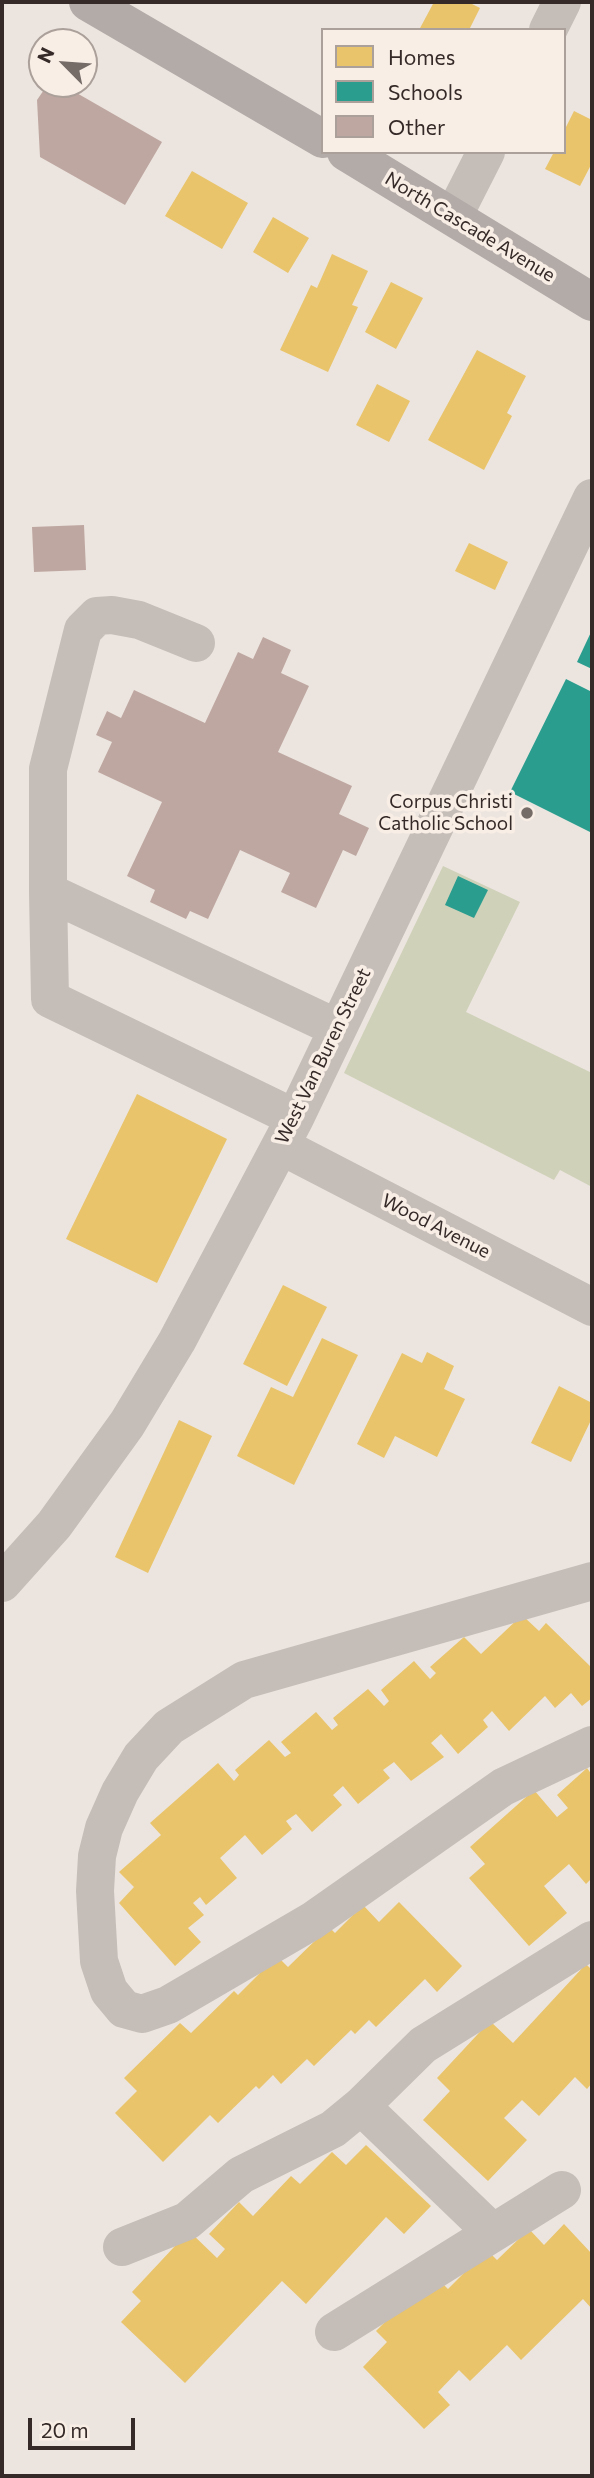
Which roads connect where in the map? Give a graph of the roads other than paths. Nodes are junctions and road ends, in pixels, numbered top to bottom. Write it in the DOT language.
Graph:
graph roads {
  1 [pos="89,2"];
  2 [pos="562,2"];
  3 [pos="549,28"];
  4 [pos="321,138"];
  5 [pos="349,154"];
  6 [pos="485,154"];
  7 [pos="454,215"];
  8 [pos="592,302"];
  9 [pos="592,498"];
  10 [pos="196,643"];
  11 [pos="48,892"];
  12 [pos="337,1028"];
  13 [pos="288,1132"];
  14 [pos="592,1307"];
  15 [pos="592,1581"];
  16 [pos="2,1583"];
  17 [pos="592,1745"];
  18 [pos="592,1940"];
  19 [pos="361,2106"];
  20 [pos="562,2190"];
  21 [pos="492,2232"];
  22 [pos="122,2247"];
  23 [pos="334,2332"];
  1 -- 4 [label="main road"];
  2 -- 3 [label="street"];
  5 -- 7 [label="main road, North Cascade Avenue"];
  6 -- 7 [label="street"];
  7 -- 8 [label="main road, North Cascade Avenue"];
  9 -- 12 [label="street, West Van Buren Street"];
  10 -- 11 [label="street"];
  11 -- 12 [label="street"];
  11 -- 13 [label="street, Wood Avenue"];
  12 -- 13 [label="street, West Van Buren Street"];
  13 -- 14 [label="street, Wood Avenue"];
  13 -- 16 [label="street, West Van Buren Street"];
  15 -- 17 [label="street"];
  18 -- 19 [label="street"];
  19 -- 21 [label="street"];
  19 -- 22 [label="street"];
  20 -- 21 [label="street"];
  21 -- 23 [label="street"];
}
